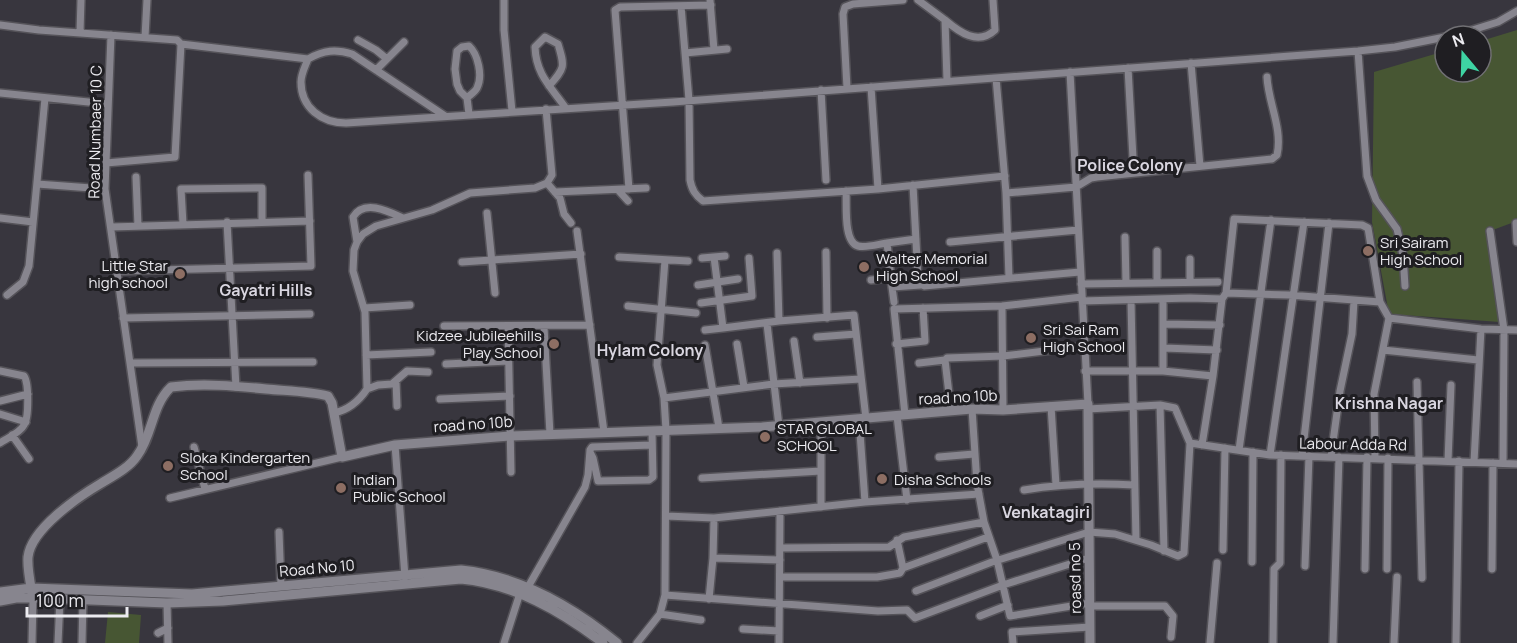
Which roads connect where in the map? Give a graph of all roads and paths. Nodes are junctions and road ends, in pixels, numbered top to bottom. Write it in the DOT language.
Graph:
graph roads {
  1 [pos="81,0"];
  2 [pos="147,0"];
  3 [pos="504,0"];
  4 [pos="903,0"];
  5 [pos="918,0"];
  6 [pos="993,0"];
  7 [pos="710,2"];
  8 [pos="681,6"];
  9 [pos="1517,11"];
  10 [pos="945,21"];
  11 [pos="1492,24"];
  12 [pos="0,25"];
  13 [pos="80,32"];
  14 [pos="111,35"];
  15 [pos="146,37"];
  16 [pos="358,40"];
  17 [pos="1433,40"];
  18 [pos="404,42"];
  19 [pos="181,44"];
  20 [pos="727,49"];
  21 [pos="714,50"];
  22 [pos="1358,51"];
  23 [pos="685,53"];
  24 [pos="308,59"];
  25 [pos="387,59"];
  26 [pos="1191,63"];
  27 [pos="1128,68"];
  28 [pos="376,70"];
  29 [pos="1070,72"];
  30 [pos="1267,76"];
  31 [pos="996,78"];
  32 [pos="947,81"];
  33 [pos="549,86"];
  34 [pos="871,87"];
  35 [pos="847,88"];
  36 [pos="821,90"];
  37 [pos="0,93"];
  38 [pos="45,98"];
  39 [pos="467,98"];
  40 [pos="689,100"];
  41 [pos="108,104"];
  42 [pos="623,104"];
  43 [pos="565,107"];
  44 [pos="546,109"];
  45 [pos="512,111"];
  46 [pos="469,114"];
  47 [pos="445,116"];
  48 [pos="1132,158"];
  49 [pos="106,163"];
  50 [pos="1200,166"];
  51 [pos="308,176"];
  52 [pos="136,177"];
  53 [pos="1005,177"];
  54 [pos="826,180"];
  55 [pos="547,183"];
  56 [pos="36,184"];
  57 [pos="913,185"];
  58 [pos="1076,187"];
  59 [pos="646,188"];
  60 [pos="105,189"];
  61 [pos="629,189"];
  62 [pos="878,189"];
  63 [pos="618,190"];
  64 [pos="846,191"];
  65 [pos="555,192"];
  66 [pos="1006,193"];
  67 [pos="628,201"];
  68 [pos="487,213"];
  69 [pos="0,218"];
  70 [pos="403,218"];
  71 [pos="1271,220"];
  72 [pos="262,221"];
  73 [pos="310,221"];
  74 [pos="33,222"];
  75 [pos="227,222"];
  76 [pos="1304,222"];
  77 [pos="571,223"];
  78 [pos="1329,223"];
  79 [pos="1516,223"];
  80 [pos="183,224"];
  81 [pos="138,226"];
  82 [pos="111,227"];
  83 [pos="1078,230"];
  84 [pos="577,231"];
  85 [pos="1490,231"];
  86 [pos="1008,237"];
  87 [pos="1125,237"];
  88 [pos="916,238"];
  89 [pos="357,242"];
  90 [pos="950,242"];
  91 [pos="1517,242"];
  92 [pos="887,243"];
  93 [pos="1157,251"];
  94 [pos="826,252"];
  95 [pos="777,253"];
  96 [pos="581,254"];
  97 [pos="619,256"];
  98 [pos="725,256"];
  99 [pos="714,257"];
  100 [pos="702,258"];
  101 [pos="749,258"];
  102 [pos="1190,259"];
  103 [pos="492,260"];
  104 [pos="665,260"];
  105 [pos="688,261"];
  106 [pos="462,262"];
  107 [pos="230,267"];
  108 [pos="118,272"];
  109 [pos="1080,272"];
  110 [pos="891,278"];
  111 [pos="1009,278"];
  112 [pos="738,279"];
  113 [pos="871,280"];
  114 [pos="717,282"];
  115 [pos="1190,282"];
  116 [pos="1218,282"];
  117 [pos="1126,283"];
  118 [pos="1157,283"];
  119 [pos="1081,284"];
  120 [pos="698,285"];
  121 [pos="921,285"];
  122 [pos="1405,286"];
  123 [pos="892,287"];
  124 [pos="495,293"];
  125 [pos="1261,294"];
  126 [pos="7,295"];
  127 [pos="1224,296"];
  128 [pos="1293,296"];
  129 [pos="1082,299"];
  130 [pos="1163,299"];
  131 [pos="1321,299"];
  132 [pos="1131,300"];
  133 [pos="720,301"];
  134 [pos="1354,301"];
  135 [pos="894,302"];
  136 [pos="1380,302"];
  137 [pos="701,303"];
  138 [pos="410,304"];
  139 [pos="628,306"];
  140 [pos="1002,306"];
  141 [pos="364,308"];
  142 [pos="923,308"];
  143 [pos="661,310"];
  144 [pos="696,313"];
  145 [pos="310,314"];
  146 [pos="232,315"];
  147 [pos="123,318"];
  148 [pos="827,318"];
  149 [pos="1389,318"];
  150 [pos="779,321"];
  151 [pos="767,324"];
  152 [pos="1164,324"];
  153 [pos="590,325"];
  154 [pos="1220,325"];
  155 [pos="444,326"];
  156 [pos="508,326"];
  157 [pos="544,327"];
  158 [pos="723,328"];
  159 [pos="1481,329"];
  160 [pos="705,330"];
  161 [pos="1504,330"];
  162 [pos="1517,330"];
  163 [pos="856,334"];
  164 [pos="817,338"];
  165 [pos="794,341"];
  166 [pos="737,344"];
  167 [pos="896,344"];
  168 [pos="705,345"];
  169 [pos="1084,346"];
  170 [pos="1164,348"];
  171 [pos="1217,350"];
  172 [pos="1383,350"];
  173 [pos="431,352"];
  174 [pos="366,355"];
  175 [pos="1003,356"];
  176 [pos="945,360"];
  177 [pos="1478,360"];
  178 [pos="508,361"];
  179 [pos="313,362"];
  180 [pos="130,363"];
  181 [pos="235,363"];
  182 [pos="919,363"];
  183 [pos="446,364"];
  184 [pos="0,371"];
  185 [pos="1085,371"];
  186 [pos="1133,371"];
  187 [pos="1163,371"];
  188 [pos="428,372"];
  189 [pos="1213,376"];
  190 [pos="861,379"];
  191 [pos="396,381"];
  192 [pos="1417,382"];
  193 [pos="800,383"];
  194 [pos="773,384"];
  195 [pos="1451,385"];
  196 [pos="236,387"];
  197 [pos="744,387"];
  198 [pos="367,389"];
  199 [pos="713,392"];
  200 [pos="28,394"];
  201 [pos="510,396"];
  202 [pos="664,398"];
  203 [pos="440,399"];
  204 [pos="0,401"];
  205 [pos="1160,405"];
  206 [pos="397,406"];
  207 [pos="1051,406"];
  208 [pos="1132,406"];
  209 [pos="1088,407"];
  210 [pos="972,409"];
  211 [pos="1004,410"];
  212 [pos="951,411"];
  213 [pos="334,413"];
  214 [pos="0,414"];
  215 [pos="901,415"];
  216 [pos="862,419"];
  217 [pos="26,422"];
  218 [pos="821,423"];
  219 [pos="779,426"];
  220 [pos="719,428"];
  221 [pos="666,430"];
  222 [pos="652,431"];
  223 [pos="604,432"];
  224 [pos="550,434"];
  225 [pos="12,435"];
  226 [pos="511,435"];
  227 [pos="0,443"];
  228 [pos="1190,443"];
  229 [pos="395,445"];
  230 [pos="652,445"];
  231 [pos="1202,445"];
  232 [pos="142,447"];
  233 [pos="194,447"];
  234 [pos="1225,448"];
  235 [pos="1239,450"];
  236 [pos="589,451"];
  237 [pos="1253,452"];
  238 [pos="975,454"];
  239 [pos="1270,454"];
  240 [pos="1281,455"];
  241 [pos="1305,456"];
  242 [pos="342,457"];
  243 [pos="939,457"];
  244 [pos="1335,457"];
  245 [pos="1371,458"];
  246 [pos="1388,458"];
  247 [pos="29,459"];
  248 [pos="1419,459"];
  249 [pos="1448,460"];
  250 [pos="1459,461"];
  251 [pos="1474,462"];
  252 [pos="1493,463"];
  253 [pos="1503,464"];
  254 [pos="1517,464"];
  255 [pos="821,471"];
  256 [pos="511,472"];
  257 [pos="702,478"];
  258 [pos="1088,483"];
  259 [pos="1056,484"];
  260 [pos="1134,485"];
  261 [pos="205,489"];
  262 [pos="1024,490"];
  263 [pos="979,494"];
  264 [pos="170,498"];
  265 [pos="907,500"];
  266 [pos="865,502"];
  267 [pos="821,507"];
  268 [pos="780,511"];
  269 [pos="666,516"];
  270 [pos="714,518"];
  271 [pos="984,522"];
  272 [pos="279,532"];
  273 [pos="1089,532"];
  274 [pos="988,537"];
  275 [pos="897,540"];
  276 [pos="1136,540"];
  277 [pos="780,548"];
  278 [pos="1223,550"];
  279 [pos="1164,551"];
  280 [pos="713,558"];
  281 [pos="1089,558"];
  282 [pos="780,560"];
  283 [pos="997,560"];
  284 [pos="1252,562"];
  285 [pos="1217,564"];
  286 [pos="1305,566"];
  287 [pos="903,568"];
  288 [pos="1365,569"];
  289 [pos="1387,569"];
  290 [pos="1492,569"];
  291 [pos="780,577"];
  292 [pos="1397,577"];
  293 [pos="1422,578"];
  294 [pos="406,579"];
  295 [pos="1003,585"];
  296 [pos="281,586"];
  297 [pos="31,588"];
  298 [pos="524,590"];
  299 [pos="916,591"];
  300 [pos="0,592"];
  301 [pos="665,595"];
  302 [pos="33,599"];
  303 [pos="60,599"];
  304 [pos="709,599"];
  305 [pos="83,600"];
  306 [pos="0,601"];
  307 [pos="167,603"];
  308 [pos="778,605"];
  309 [pos="1008,605"];
  310 [pos="1090,605"];
  311 [pos="660,614"];
  312 [pos="980,616"];
  313 [pos="701,620"];
  314 [pos="1090,627"];
  315 [pos="168,628"];
  316 [pos="743,629"];
  317 [pos="779,631"];
  318 [pos="158,633"];
  319 [pos="1171,637"];
  320 [pos="32,643"];
  321 [pos="58,643"];
  322 [pos="82,643"];
  323 [pos="168,643"];
  324 [pos="504,643"];
  325 [pos="603,643"];
  326 [pos="617,643"];
  327 [pos="637,643"];
  328 [pos="779,643"];
  329 [pos="1013,643"];
  330 [pos="1090,643"];
  331 [pos="1210,643"];
  332 [pos="1273,643"];
  333 [pos="1333,643"];
  334 [pos="1394,643"];
  335 [pos="1456,643"];
  1 -- 13 [label="street"];
  2 -- 15 [label="street"];
  3 -- 45 [label="street"];
  4 -- 35 [label="street"];
  5 -- 10 [label="street"];
  6 -- 10 [label="street"];
  7 -- 8 [label="street"];
  7 -- 21 [label="street"];
  8 -- 23 [label="street"];
  8 -- 42 [label="street"];
  9 -- 11 [label="street"];
  10 -- 32 [label="street"];
  12 -- 13 [label="street"];
  13 -- 14 [label="street"];
  14 -- 15 [label="street"];
  14 -- 41 [label="street, Road Numbaer 10 C"];
  15 -- 19 [label="street"];
  16 -- 25 [label="street"];
  17 -- 22 [label="street"];
  18 -- 25 [label="street"];
  19 -- 24 [label="street"];
  19 -- 49 [label="street"];
  20 -- 21 [label="street"];
  21 -- 23 [label="street"];
  22 -- 26 [label="street"];
  22 -- 122 [label="street"];
  23 -- 40 [label="street"];
  24 -- 28 [label="street"];
  24 -- 47 [label="street"];
  25 -- 28 [label="street"];
  26 -- 27 [label="street"];
  26 -- 50 [label="street"];
  27 -- 29 [label="street"];
  27 -- 48 [label="street"];
  28 -- 47 [label="street"];
  29 -- 31 [label="street"];
  29 -- 58 [label="street"];
  30 -- 50 [label="street"];
  31 -- 32 [label="street"];
  31 -- 53 [label="street"];
  32 -- 34 [label="street"];
  33 -- 33 [label="street"];
  33 -- 43 [label="street"];
  34 -- 35 [label="street"];
  34 -- 62 [label="street"];
  35 -- 36 [label="street"];
  36 -- 40 [label="street"];
  36 -- 54 [label="street"];
  37 -- 38 [label="street"];
  38 -- 41 [label="street"];
  38 -- 56 [label="street"];
  39 -- 39 [label="street"];
  39 -- 46 [label="street"];
  40 -- 42 [label="street"];
  40 -- 64 [label="street"];
  41 -- 49 [label="street, Road Numbaer 10 C"];
  42 -- 43 [label="street"];
  42 -- 61 [label="street"];
  43 -- 44 [label="street"];
  44 -- 45 [label="street"];
  44 -- 55 [label="street"];
  45 -- 46 [label="street"];
  46 -- 47 [label="street"];
  49 -- 60 [label="street, Road Numbaer 10 C"];
  50 -- 58 [label="street"];
  51 -- 73 [label="street"];
  52 -- 81 [label="street"];
  53 -- 57 [label="street"];
  53 -- 66 [label="street"];
  55 -- 65 [label="street"];
  55 -- 70 [label="street"];
  56 -- 60 [label="street"];
  56 -- 74 [label="street"];
  57 -- 62 [label="street"];
  57 -- 88 [label="street"];
  58 -- 66 [label="street"];
  58 -- 83 [label="street"];
  59 -- 61 [label="street"];
  60 -- 82 [label="street, Road Numbaer 10 C"];
  61 -- 63 [label="street"];
  62 -- 64 [label="street"];
  63 -- 65 [label="street"];
  63 -- 67 [label="street"];
  64 -- 92 [label="street"];
  65 -- 77 [label="street"];
  66 -- 86 [label="street"];
  68 -- 103 [label="street"];
  69 -- 74 [label="street"];
  70 -- 89 [label="street"];
  70 -- 89 [label="street"];
  71 -- 76 [label="street"];
  71 -- 125 [label="street"];
  71 -- 127 [label="street"];
  72 -- 73 [label="street"];
  72 -- 75 [label="street"];
  72 -- 80 [label="street"];
  73 -- 107 [label="street"];
  74 -- 126 [label="street"];
  75 -- 80 [label="street"];
  75 -- 107 [label="street"];
  76 -- 78 [label="street"];
  76 -- 128 [label="street"];
  78 -- 131 [label="street"];
  78 -- 136 [label="street"];
  79 -- 91 [label="street"];
  80 -- 81 [label="street"];
  81 -- 82 [label="street"];
  82 -- 108 [label="street, Road Numbaer 10 C"];
  83 -- 86 [label="street"];
  83 -- 109 [label="street"];
  84 -- 96 [label="street"];
  85 -- 161 [label="street"];
  86 -- 90 [label="street"];
  86 -- 111 [label="street"];
  87 -- 117 [label="street"];
  88 -- 92 [label="street"];
  88 -- 121 [label="street"];
  89 -- 141 [label="street"];
  92 -- 110 [label="street"];
  93 -- 118 [label="street"];
  94 -- 148 [label="street"];
  95 -- 150 [label="street"];
  96 -- 103 [label="street"];
  96 -- 153 [label="street"];
  97 -- 104 [label="street"];
  98 -- 99 [label="street"];
  99 -- 100 [label="street"];
  99 -- 114 [label="street"];
  101 -- 133 [label="street"];
  102 -- 115 [label="street"];
  103 -- 106 [label="street"];
  103 -- 124 [label="street"];
  104 -- 105 [label="street"];
  104 -- 143 [label="street"];
  107 -- 108 [label="street"];
  107 -- 146 [label="street"];
  108 -- 147 [label="street, Road Numbaer 10 C"];
  109 -- 111 [label="street"];
  109 -- 119 [label="street"];
  110 -- 113 [label="street"];
  110 -- 123 [label="street"];
  111 -- 121 [label="street"];
  112 -- 114 [label="street"];
  114 -- 120 [label="street"];
  114 -- 133 [label="street"];
  115 -- 116 [label="street"];
  115 -- 118 [label="street"];
  117 -- 118 [label="street"];
  117 -- 119 [label="street"];
  119 -- 129 [label="street"];
  121 -- 123 [label="street"];
  123 -- 135 [label="street"];
  125 -- 127 [label="street"];
  125 -- 128 [label="street"];
  125 -- 235 [label="street"];
  127 -- 130 [label="street"];
  127 -- 154 [label="street"];
  128 -- 131 [label="street"];
  128 -- 239 [label="street"];
  129 -- 132 [label="street"];
  129 -- 140 [label="street"];
  129 -- 169 [label="street"];
  130 -- 132 [label="street"];
  130 -- 152 [label="street"];
  131 -- 134 [label="street"];
  131 -- 241 [label="street"];
  132 -- 186 [label="street"];
  133 -- 137 [label="street"];
  133 -- 158 [label="street"];
  134 -- 136 [label="street"];
  134 -- 244 [label="street"];
  136 -- 149 [label="street"];
  138 -- 141 [label="street"];
  139 -- 143 [label="street"];
  140 -- 142 [label="street"];
  140 -- 175 [label="street"];
  141 -- 174 [label="street"];
  142 -- 167 [label="street"];
  142 -- 167 [label="street"];
  143 -- 144 [label="street"];
  143 -- 202 [label="street"];
  145 -- 146 [label="street"];
  146 -- 147 [label="street"];
  146 -- 181 [label="street"];
  147 -- 180 [label="street, Road Numbaer 10 C"];
  148 -- 150 [label="street"];
  148 -- 163 [label="street"];
  149 -- 159 [label="street"];
  149 -- 172 [label="street"];
  150 -- 151 [label="street"];
  151 -- 158 [label="street"];
  151 -- 194 [label="street"];
  152 -- 154 [label="street"];
  152 -- 170 [label="street"];
  153 -- 157 [label="street"];
  153 -- 223 [label="street"];
  154 -- 171 [label="street"];
  155 -- 156 [label="street"];
  156 -- 157 [label="street"];
  156 -- 178 [label="street"];
  157 -- 224 [label="street"];
  158 -- 160 [label="street"];
  159 -- 161 [label="street"];
  159 -- 177 [label="street"];
  161 -- 162 [label="street"];
  161 -- 253 [label="street"];
  163 -- 164 [label="street"];
  163 -- 190 [label="street"];
  165 -- 193 [label="street"];
  166 -- 197 [label="street"];
  167 -- 215 [label="street"];
  168 -- 199 [label="street"];
  169 -- 175 [label="street"];
  169 -- 185 [label="street"];
  170 -- 171 [label="street"];
  170 -- 187 [label="street"];
  171 -- 189 [label="street"];
  172 -- 177 [label="street"];
  172 -- 245 [label="street"];
  173 -- 174 [label="street"];
  174 -- 198 [label="street"];
  175 -- 176 [label="street"];
  175 -- 211 [label="street"];
  176 -- 182 [label="street"];
  176 -- 212 [label="street"];
  177 -- 251 [label="street"];
  178 -- 183 [label="street"];
  178 -- 201 [label="street"];
  179 -- 181 [label="street"];
  180 -- 181 [label="street"];
  180 -- 232 [label="street, Road Numbaer 10 C"];
  181 -- 196 [label="street"];
  184 -- 200 [label="street"];
  185 -- 186 [label="street"];
  185 -- 209 [label="street"];
  186 -- 187 [label="street"];
  186 -- 208 [label="street"];
  187 -- 189 [label="street"];
  188 -- 191 [label="street"];
  189 -- 231 [label="street"];
  190 -- 193 [label="street"];
  190 -- 216 [label="street"];
  191 -- 198 [label="street"];
  191 -- 206 [label="street"];
  192 -- 248 [label="street"];
  193 -- 194 [label="street"];
  194 -- 197 [label="street"];
  194 -- 219 [label="street"];
  195 -- 249 [label="street"];
  196 -- 213 [label="street"];
  196 -- 232 [label="street"];
  197 -- 199 [label="street"];
  198 -- 213 [label="street"];
  199 -- 202 [label="street"];
  199 -- 220 [label="street"];
  200 -- 204 [label="street"];
  200 -- 217 [label="street"];
  201 -- 203 [label="street"];
  201 -- 226 [label="street"];
  202 -- 221 [label="street"];
  205 -- 208 [label="street"];
  205 -- 228 [label="street"];
  205 -- 279 [label="street"];
  207 -- 209 [label="street, road no 10b"];
  207 -- 211 [label="street, road no 10b"];
  207 -- 259 [label="street"];
  208 -- 209 [label="street"];
  208 -- 260 [label="street"];
  209 -- 258 [label="street, roasd no 5"];
  210 -- 211 [label="street, road no 10b"];
  210 -- 212 [label="street, road no 10b"];
  210 -- 238 [label="street"];
  212 -- 215 [label="street, road no 10b"];
  213 -- 242 [label="street"];
  214 -- 217 [label="street"];
  215 -- 216 [label="street, road no 10b"];
  215 -- 265 [label="street"];
  216 -- 218 [label="street, road no 10b"];
  216 -- 266 [label="street"];
  217 -- 225 [label="street"];
  218 -- 219 [label="street, road no 10b"];
  218 -- 255 [label="street"];
  219 -- 220 [label="street, road no 10b"];
  220 -- 221 [label="street, road no 10b"];
  221 -- 222 [label="street, road no 10b"];
  221 -- 269 [label="street"];
  222 -- 223 [label="street, road no 10b"];
  222 -- 230 [label="street"];
  223 -- 224 [label="street, road no 10b"];
  224 -- 226 [label="street, road no 10b"];
  225 -- 227 [label="street"];
  225 -- 247 [label="street"];
  226 -- 229 [label="street, road no 10b"];
  226 -- 256 [label="street"];
  228 -- 231 [label="street, Labour Adda Rd"];
  228 -- 279 [label="street"];
  229 -- 242 [label="street, road no 10b"];
  229 -- 294 [label="street"];
  230 -- 236 [label="street"];
  230 -- 236 [label="street"];
  231 -- 234 [label="street, Labour Adda Rd"];
  232 -- 297 [label="street"];
  233 -- 261 [label="street"];
  234 -- 235 [label="street, Labour Adda Rd"];
  234 -- 278 [label="street"];
  235 -- 237 [label="street, Labour Adda Rd"];
  236 -- 298 [label="street"];
  237 -- 239 [label="street, Labour Adda Rd"];
  237 -- 284 [label="street"];
  238 -- 243 [label="street"];
  238 -- 263 [label="street"];
  239 -- 240 [label="street, Labour Adda Rd"];
  240 -- 241 [label="street, Labour Adda Rd"];
  240 -- 332 [label="street"];
  241 -- 244 [label="street, Labour Adda Rd"];
  241 -- 286 [label="street"];
  242 -- 261 [label="street"];
  244 -- 245 [label="street, Labour Adda Rd"];
  244 -- 333 [label="street"];
  245 -- 246 [label="street, Labour Adda Rd"];
  245 -- 288 [label="street"];
  246 -- 248 [label="street, Labour Adda Rd"];
  246 -- 289 [label="street"];
  248 -- 249 [label="street, Labour Adda Rd"];
  248 -- 293 [label="street"];
  249 -- 250 [label="street, Labour Adda Rd"];
  250 -- 251 [label="street, Labour Adda Rd"];
  250 -- 335 [label="street"];
  251 -- 252 [label="street, Labour Adda Rd"];
  252 -- 253 [label="street, Labour Adda Rd"];
  252 -- 290 [label="street"];
  253 -- 254 [label="street, Labour Adda Rd"];
  255 -- 257 [label="street"];
  255 -- 267 [label="street"];
  258 -- 259 [label="street"];
  258 -- 260 [label="street"];
  258 -- 273 [label="street, roasd no 5"];
  259 -- 262 [label="street"];
  260 -- 276 [label="street"];
  261 -- 264 [label="street"];
  263 -- 265 [label="street"];
  263 -- 271 [label="street"];
  265 -- 266 [label="street"];
  266 -- 267 [label="street"];
  267 -- 268 [label="street"];
  268 -- 270 [label="street"];
  268 -- 277 [label="street"];
  269 -- 270 [label="street"];
  269 -- 301 [label="street"];
  270 -- 280 [label="street"];
  271 -- 274 [label="street"];
  271 -- 275 [label="street"];
  272 -- 296 [label="street"];
  273 -- 276 [label="street"];
  273 -- 281 [label="street, roasd no 5"];
  273 -- 283 [label="street"];
  274 -- 283 [label="street"];
  274 -- 287 [label="street"];
  275 -- 277 [label="street"];
  275 -- 287 [label="street"];
  276 -- 279 [label="street"];
  277 -- 282 [label="street"];
  280 -- 282 [label="street"];
  280 -- 304 [label="street"];
  281 -- 295 [label="street"];
  281 -- 310 [label="street, roasd no 5"];
  282 -- 291 [label="street"];
  283 -- 295 [label="street"];
  283 -- 299 [label="street"];
  285 -- 331 [label="street"];
  287 -- 291 [label="street"];
  291 -- 308 [label="street"];
  292 -- 334 [label="street"];
  294 -- 296 [label="street, Road No 10"];
  294 -- 298 [label="street, Road No 10"];
  294 -- 307 [label="street, Road No 10"];
  295 -- 308 [label="street"];
  295 -- 309 [label="street"];
  296 -- 297 [label="street, Road No 10"];
  297 -- 300 [label="street, Road No 10"];
  297 -- 302 [label="street"];
  298 -- 324 [label="street"];
  298 -- 325 [label="street, Road No 10"];
  298 -- 326 [label="street, Road No 10"];
  301 -- 304 [label="street"];
  301 -- 311 [label="street"];
  302 -- 303 [label="street, Road No 10"];
  302 -- 306 [label="street, Road No 10"];
  302 -- 320 [label="street"];
  303 -- 305 [label="street, Road No 10"];
  303 -- 321 [label="street"];
  304 -- 308 [label="street"];
  305 -- 307 [label="street, Road No 10"];
  305 -- 322 [label="street"];
  307 -- 315 [label="street"];
  308 -- 317 [label="street"];
  309 -- 310 [label="street"];
  309 -- 312 [label="street"];
  310 -- 314 [label="street, roasd no 5"];
  310 -- 319 [label="street"];
  311 -- 313 [label="street"];
  311 -- 327 [label="street"];
  314 -- 329 [label="street"];
  314 -- 330 [label="street, roasd no 5"];
  315 -- 318 [label="street"];
  315 -- 323 [label="street"];
  316 -- 317 [label="street"];
  317 -- 328 [label="street"];
}
